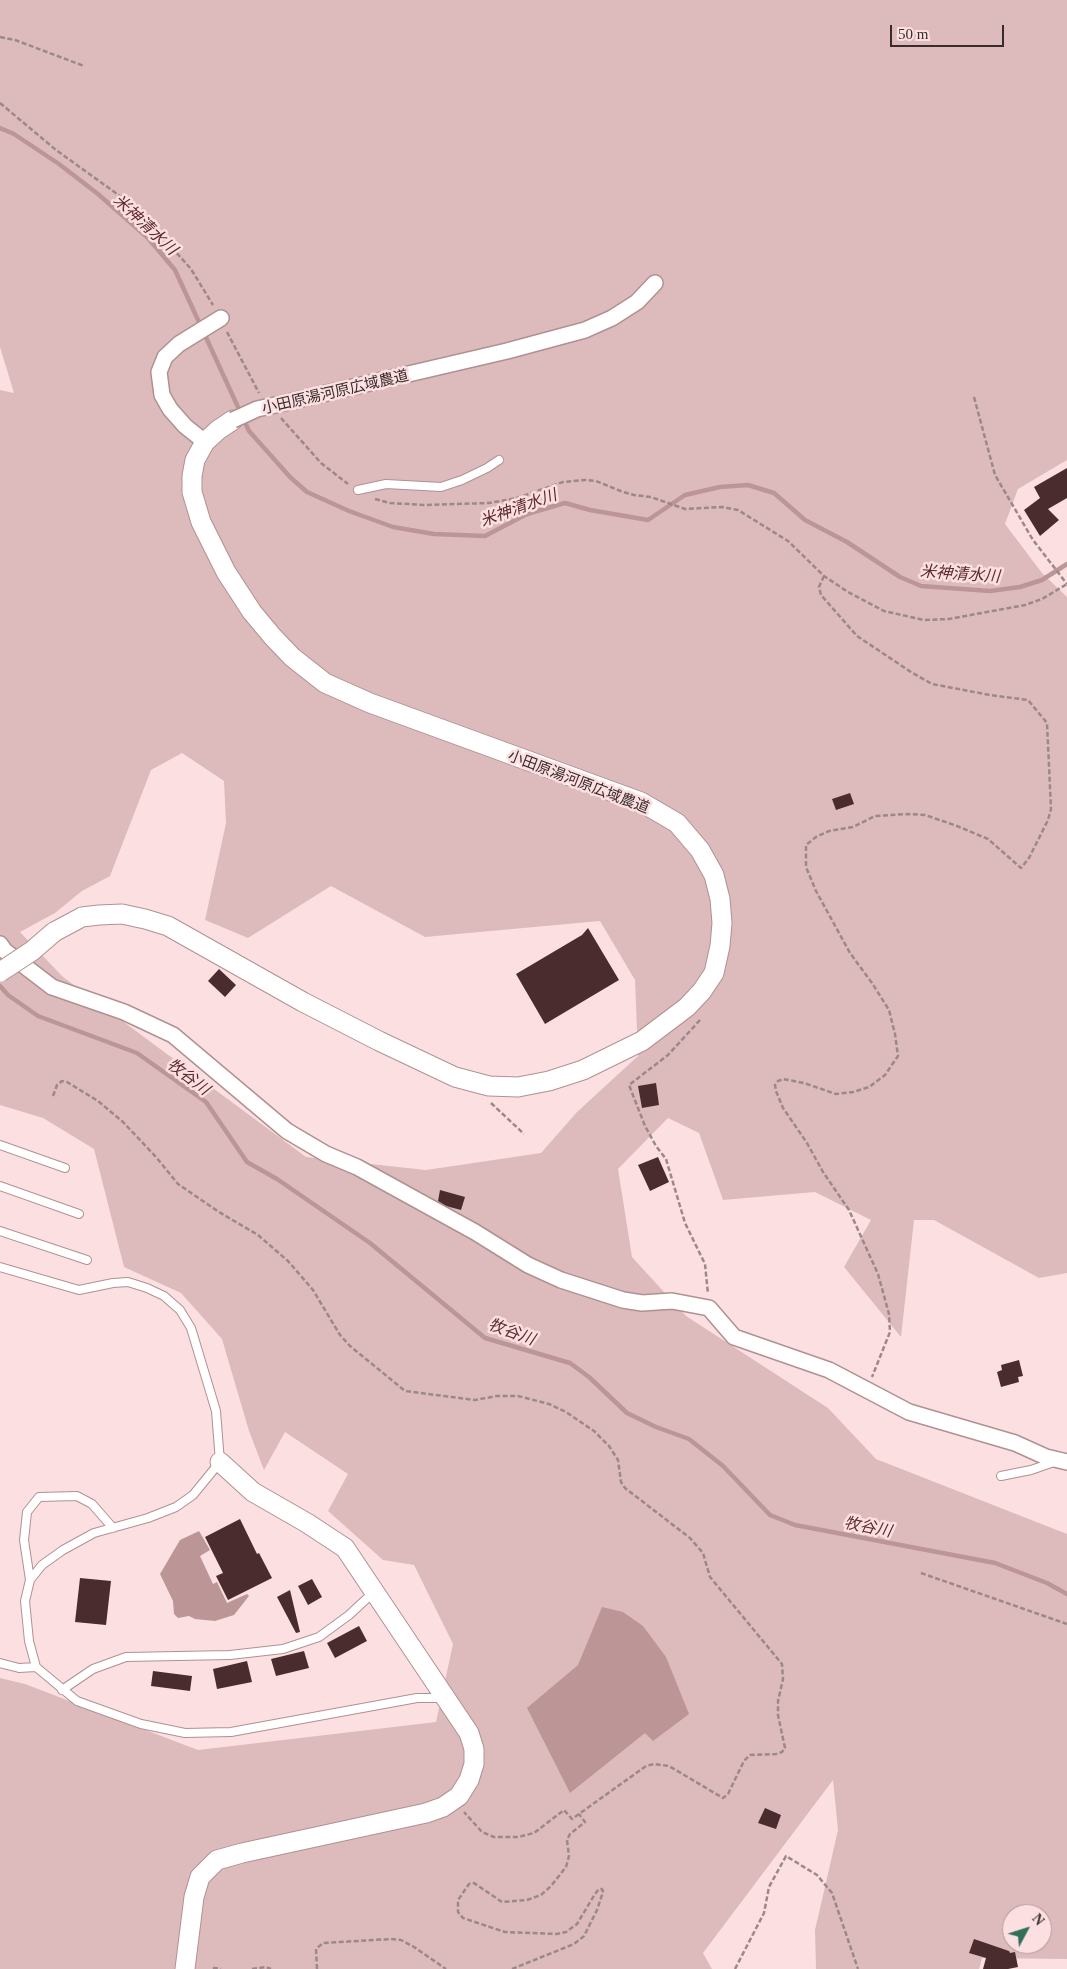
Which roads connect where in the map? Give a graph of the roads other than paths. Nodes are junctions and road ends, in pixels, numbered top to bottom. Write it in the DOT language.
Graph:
graph roads {
  1 [pos="655,283"];
  2 [pos="217,320"];
  3 [pos="233,420"];
  4 [pos="205,442"];
  5 [pos="499,460"];
  6 [pos="358,490"];
  7 [pos="0,944"];
  8 [pos="0,972"];
  9 [pos="0,1145"];
  10 [pos="65,1168"];
  11 [pos="0,1186"];
  12 [pos="79,1214"];
  13 [pos="0,1231"];
  14 [pos="87,1260"];
  15 [pos="0,1267"];
  16 [pos="1062,1461"];
  17 [pos="220,1462"];
  18 [pos="1001,1476"];
  19 [pos="113,1528"];
  20 [pos="30,1580"];
  21 [pos="375,1591"];
  22 [pos="0,1663"];
  23 [pos="36,1667"];
  24 [pos="62,1690"];
  25 [pos="446,1698"];
  26 [pos="185,1969"];
  1 -- 3 [label="street, 小田原湯河原広域農道, bridge"];
  2 -- 4 [label="street"];
  3 -- 4 [label="street, 小田原湯河原広域農道"];
  4 -- 8 [label="street, 小田原湯河原広域農道, bridge"];
  5 -- 6 [label="lane"];
  7 -- 16 [label="street"];
  9 -- 10 [label="lane"];
  11 -- 12 [label="lane"];
  13 -- 14 [label="lane"];
  15 -- 17 [label="lane"];
  16 -- 18 [label="lane"];
  17 -- 19 [label="lane"];
  17 -- 21 [label="street"];
  19 -- 20 [label="lane"];
  19 -- 20 [label="lane"];
  20 -- 23 [label="lane"];
  21 -- 24 [label="lane"];
  21 -- 25 [label="street"];
  22 -- 23 [label="lane"];
  23 -- 24 [label="lane"];
  24 -- 25 [label="lane"];
  25 -- 26 [label="street"];
}
